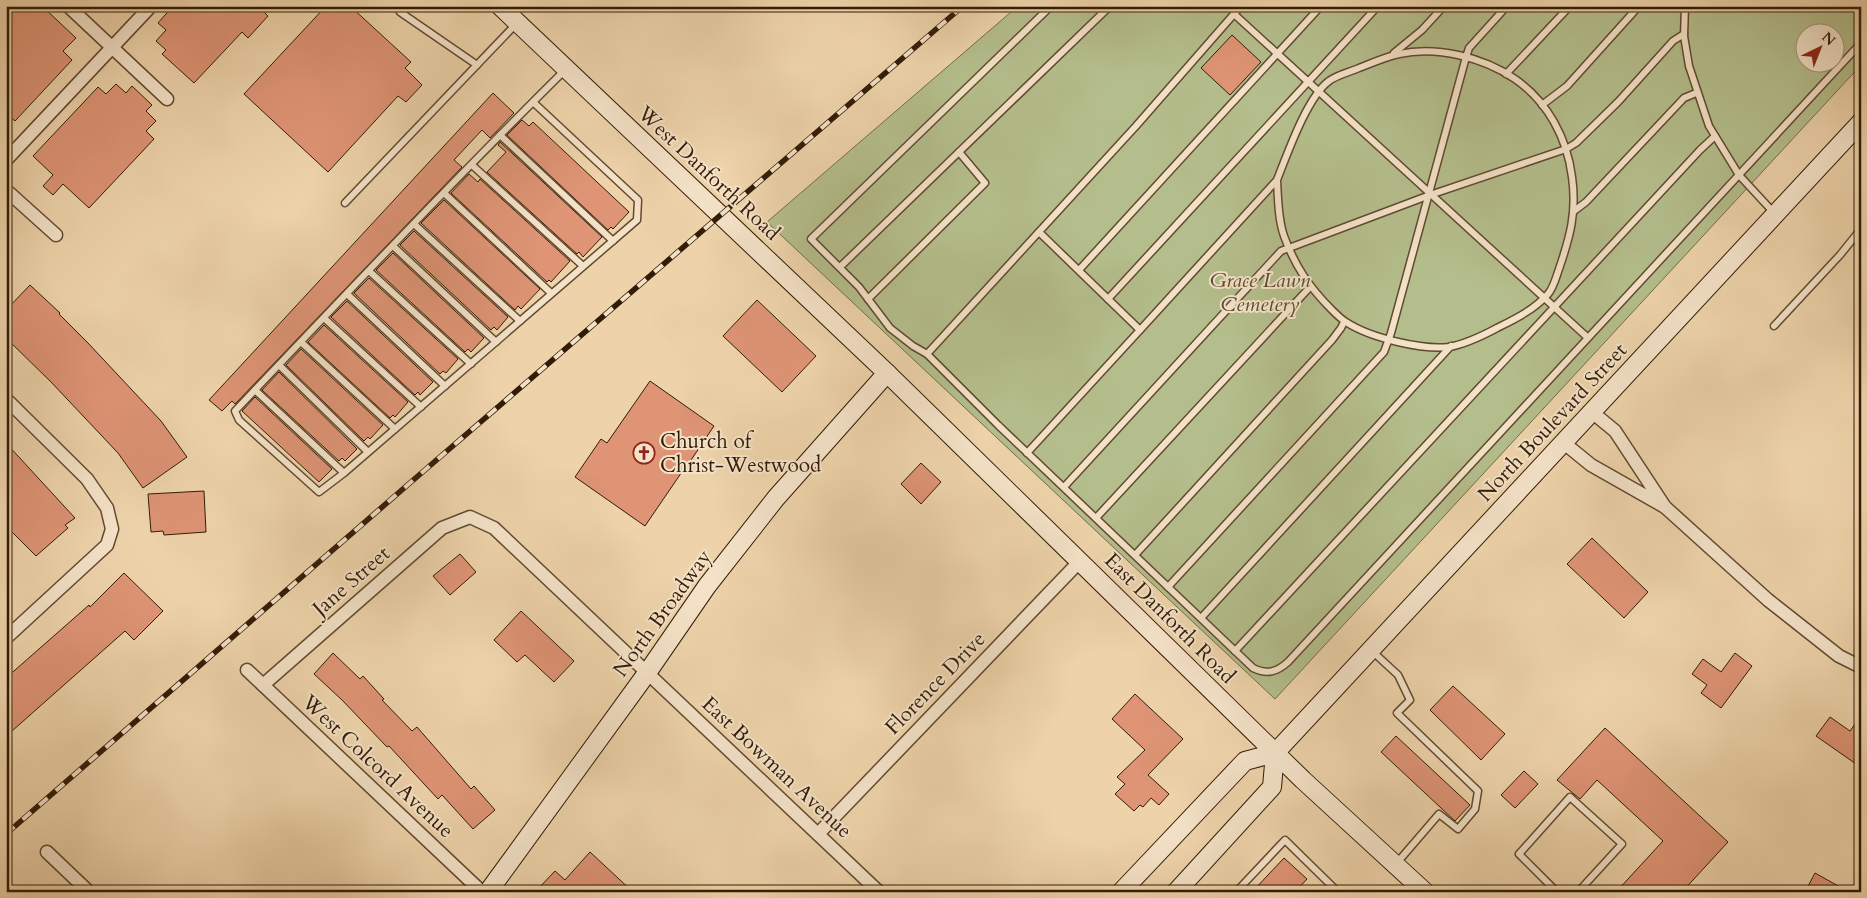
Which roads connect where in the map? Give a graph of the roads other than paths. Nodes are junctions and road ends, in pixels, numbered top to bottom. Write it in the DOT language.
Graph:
graph roads {
  1 [pos="68,6"];
  2 [pos="151,6"];
  3 [pos="397,6"];
  4 [pos="500,6"];
  5 [pos="1051,6"];
  6 [pos="1110,6"];
  7 [pos="1241,6"];
  8 [pos="1321,6"];
  9 [pos="1378,6"];
  10 [pos="1444,6"];
  11 [pos="1507,6"];
  12 [pos="1570,6"];
  13 [pos="1638,6"];
  14 [pos="1685,6"];
  15 [pos="1234,14"];
  16 [pos="517,23"];
  17 [pos="1684,34"];
  18 [pos="1861,43"];
  19 [pos="113,49"];
  20 [pos="1277,54"];
  21 [pos="1389,57"];
  22 [pos="1466,57"];
  23 [pos="477,65"];
  24 [pos="566,69"];
  25 [pos="1506,74"];
  26 [pos="1308,82"];
  27 [pos="1319,92"];
  28 [pos="1696,93"];
  29 [pos="167,100"];
  30 [pos="533,102"];
  31 [pos="1542,106"];
  32 [pos="1861,122"];
  33 [pos="500,135"];
  34 [pos="1715,136"];
  35 [pos="1566,149"];
  36 [pos="959,152"];
  37 [pos="6,160"];
  38 [pos="472,165"];
  39 [pos="1739,175"];
  40 [pos="1277,180"];
  41 [pos="6,190"];
  42 [pos="444,193"];
  43 [pos="1430,195"];
  44 [pos="345,203"];
  45 [pos="1574,211"];
  46 [pos="1775,214"];
  47 [pos="414,224"];
  48 [pos="1861,229"];
  49 [pos="1039,232"];
  50 [pos="56,235"];
  51 [pos="613,240"];
  52 [pos="393,246"];
  53 [pos="1289,248"];
  54 [pos="583,266"];
  55 [pos="840,268"];
  56 [pos="1079,270"];
  57 [pos="369,271"];
  58 [pos="1310,287"];
  59 [pos="551,293"];
  60 [pos="347,294"];
  61 [pos="868,298"];
  62 [pos="1544,298"];
  63 [pos="1108,299"];
  64 [pos="1553,306"];
  65 [pos="324,318"];
  66 [pos="520,321"];
  67 [pos="1344,322"];
  68 [pos="1774,326"];
  69 [pos="1140,330"];
  70 [pos="1587,337"];
  71 [pos="1388,340"];
  72 [pos="301,342"];
  73 [pos="496,342"];
  74 [pos="1451,346"];
  75 [pos="926,354"];
  76 [pos="471,364"];
  77 [pos="279,365"];
  78 [pos="888,373"];
  79 [pos="445,386"];
  80 [pos="255,390"];
  81 [pos="6,399"];
  82 [pos="421,407"];
  83 [pos="1592,412"];
  84 [pos="395,429"];
  85 [pos="1564,443"];
  86 [pos="368,452"];
  87 [pos="1028,453"];
  88 [pos="344,473"];
  89 [pos="1064,487"];
  90 [pos="1665,507"];
  91 [pos="470,517"];
  92 [pos="1096,518"];
  93 [pos="1135,555"];
  94 [pos="1080,561"];
  95 [pos="1168,586"];
  96 [pos="1201,618"];
  97 [pos="6,638"];
  98 [pos="1371,650"];
  99 [pos="1235,651"];
  100 [pos="1861,667"];
  101 [pos="247,670"];
  102 [pos="647,673"];
  103 [pos="263,685"];
  104 [pos="1275,753"];
  105 [pos="818,834"];
  106 [pos="47,852"];
  107 [pos="1395,865"];
  108 [pos="89,892"];
  109 [pos="482,892"];
  110 [pos="488,892"];
  111 [pos="879,892"];
  112 [pos="1121,892"];
  113 [pos="1176,892"];
  114 [pos="1236,892"];
  115 [pos="1338,892"];
  116 [pos="1425,892"];
  117 [pos="1557,892"];
  118 [pos="1578,892"];
  1 -- 19 [label="street"];
  2 -- 19 [label="street"];
  3 -- 23 [label="lane"];
  4 -- 16 [label="main road, West Danforth Road"];
  5 -- 55 [label="lane"];
  6 -- 36 [label="lane"];
  7 -- 15 [label="lane"];
  8 -- 20 [label="lane"];
  9 -- 26 [label="lane"];
  10 -- 21 [label="lane"];
  11 -- 22 [label="lane"];
  12 -- 25 [label="lane"];
  13 -- 31 [label="lane"];
  14 -- 17 [label="lane"];
  15 -- 20 [label="lane"];
  15 -- 49 [label="lane"];
  16 -- 23 [label="lane"];
  16 -- 24 [label="main road, West Danforth Road"];
  17 -- 28 [label="lane"];
  17 -- 35 [label="lane"];
  18 -- 39 [label="lane"];
  19 -- 29 [label="street"];
  19 -- 37 [label="street"];
  20 -- 26 [label="lane"];
  20 -- 56 [label="lane"];
  21 -- 22 [label="lane"];
  21 -- 27 [label="lane"];
  22 -- 25 [label="lane"];
  22 -- 43 [label="lane"];
  23 -- 44 [label="lane"];
  24 -- 30 [label="lane"];
  24 -- 78 [label="main road, West Danforth Road"];
  25 -- 31 [label="lane"];
  26 -- 27 [label="lane"];
  26 -- 63 [label="lane"];
  27 -- 40 [label="lane"];
  27 -- 43 [label="lane"];
  28 -- 34 [label="lane"];
  28 -- 45 [label="lane"];
  30 -- 33 [label="lane"];
  30 -- 51 [label="lane"];
  31 -- 35 [label="lane"];
  32 -- 46 [label="main road, North Boulevard Street"];
  33 -- 38 [label="lane"];
  33 -- 51 [label="lane"];
  34 -- 39 [label="lane"];
  34 -- 64 [label="lane"];
  35 -- 43 [label="lane"];
  35 -- 45 [label="lane"];
  36 -- 55 [label="lane"];
  36 -- 61 [label="lane"];
  38 -- 42 [label="lane"];
  38 -- 54 [label="lane"];
  39 -- 46 [label="lane"];
  39 -- 70 [label="lane"];
  40 -- 53 [label="lane"];
  40 -- 69 [label="lane"];
  41 -- 50 [label="street"];
  42 -- 47 [label="lane"];
  42 -- 59 [label="lane"];
  43 -- 53 [label="lane"];
  43 -- 62 [label="lane"];
  43 -- 71 [label="lane"];
  45 -- 62 [label="lane"];
  46 -- 83 [label="main road, North Boulevard Street"];
  47 -- 52 [label="lane"];
  47 -- 66 [label="lane"];
  48 -- 68 [label="lane"];
  49 -- 56 [label="lane"];
  49 -- 75 [label="lane"];
  51 -- 54 [label="lane"];
  52 -- 57 [label="lane"];
  52 -- 73 [label="lane"];
  53 -- 58 [label="lane"];
  53 -- 89 [label="lane"];
  54 -- 59 [label="lane"];
  55 -- 61 [label="lane"];
  56 -- 63 [label="lane"];
  57 -- 60 [label="lane"];
  57 -- 76 [label="lane"];
  58 -- 67 [label="lane"];
  58 -- 92 [label="lane"];
  59 -- 66 [label="lane"];
  60 -- 65 [label="lane"];
  60 -- 79 [label="lane"];
  61 -- 75 [label="lane"];
  62 -- 64 [label="lane"];
  62 -- 74 [label="lane"];
  63 -- 69 [label="lane"];
  64 -- 70 [label="lane"];
  64 -- 99 [label="lane"];
  65 -- 72 [label="lane"];
  65 -- 82 [label="lane"];
  66 -- 73 [label="lane"];
  67 -- 71 [label="lane"];
  67 -- 93 [label="lane"];
  69 -- 87 [label="lane"];
  70 -- 99 [label="lane"];
  71 -- 74 [label="lane"];
  71 -- 95 [label="lane"];
  72 -- 77 [label="lane"];
  72 -- 84 [label="lane"];
  73 -- 76 [label="lane"];
  74 -- 96 [label="lane"];
  75 -- 87 [label="lane"];
  76 -- 79 [label="lane"];
  77 -- 80 [label="lane"];
  77 -- 86 [label="lane"];
  78 -- 94 [label="main road, East Danforth Road"];
  78 -- 102 [label="main road, North Broadway"];
  79 -- 82 [label="lane"];
  80 -- 88 [label="lane"];
  80 -- 88 [label="lane"];
  81 -- 97 [label="street"];
  82 -- 84 [label="lane"];
  83 -- 85 [label="main road, North Boulevard Street"];
  83 -- 90 [label="street"];
  84 -- 86 [label="lane"];
  85 -- 90 [label="street"];
  85 -- 98 [label="main road, North Boulevard Street"];
  86 -- 88 [label="lane"];
  87 -- 89 [label="lane"];
  89 -- 92 [label="lane"];
  90 -- 100 [label="street"];
  91 -- 102 [label="street, East Bowman Avenue"];
  91 -- 103 [label="street, Jane Street"];
  92 -- 93 [label="lane"];
  93 -- 95 [label="lane"];
  94 -- 104 [label="main road, East Danforth Road"];
  94 -- 105 [label="street, Florence Drive"];
  95 -- 96 [label="lane"];
  96 -- 99 [label="lane"];
  98 -- 104 [label="main road, North Boulevard Street"];
  98 -- 107 [label="lane"];
  101 -- 103 [label="street, West Colcord Avenue"];
  102 -- 105 [label="street, East Bowman Avenue"];
  102 -- 110 [label="main road, North Broadway"];
  103 -- 109 [label="street, West Colcord Avenue"];
  104 -- 107 [label="main road, East Danforth Road"];
  104 -- 112 [label="main road"];
  104 -- 113 [label="main road"];
  105 -- 111 [label="street, East Bowman Avenue"];
  106 -- 108 [label="street"];
  107 -- 116 [label="main road, East Danforth Road"];
  114 -- 115 [label="lane"];
  117 -- 118 [label="lane"];
}
